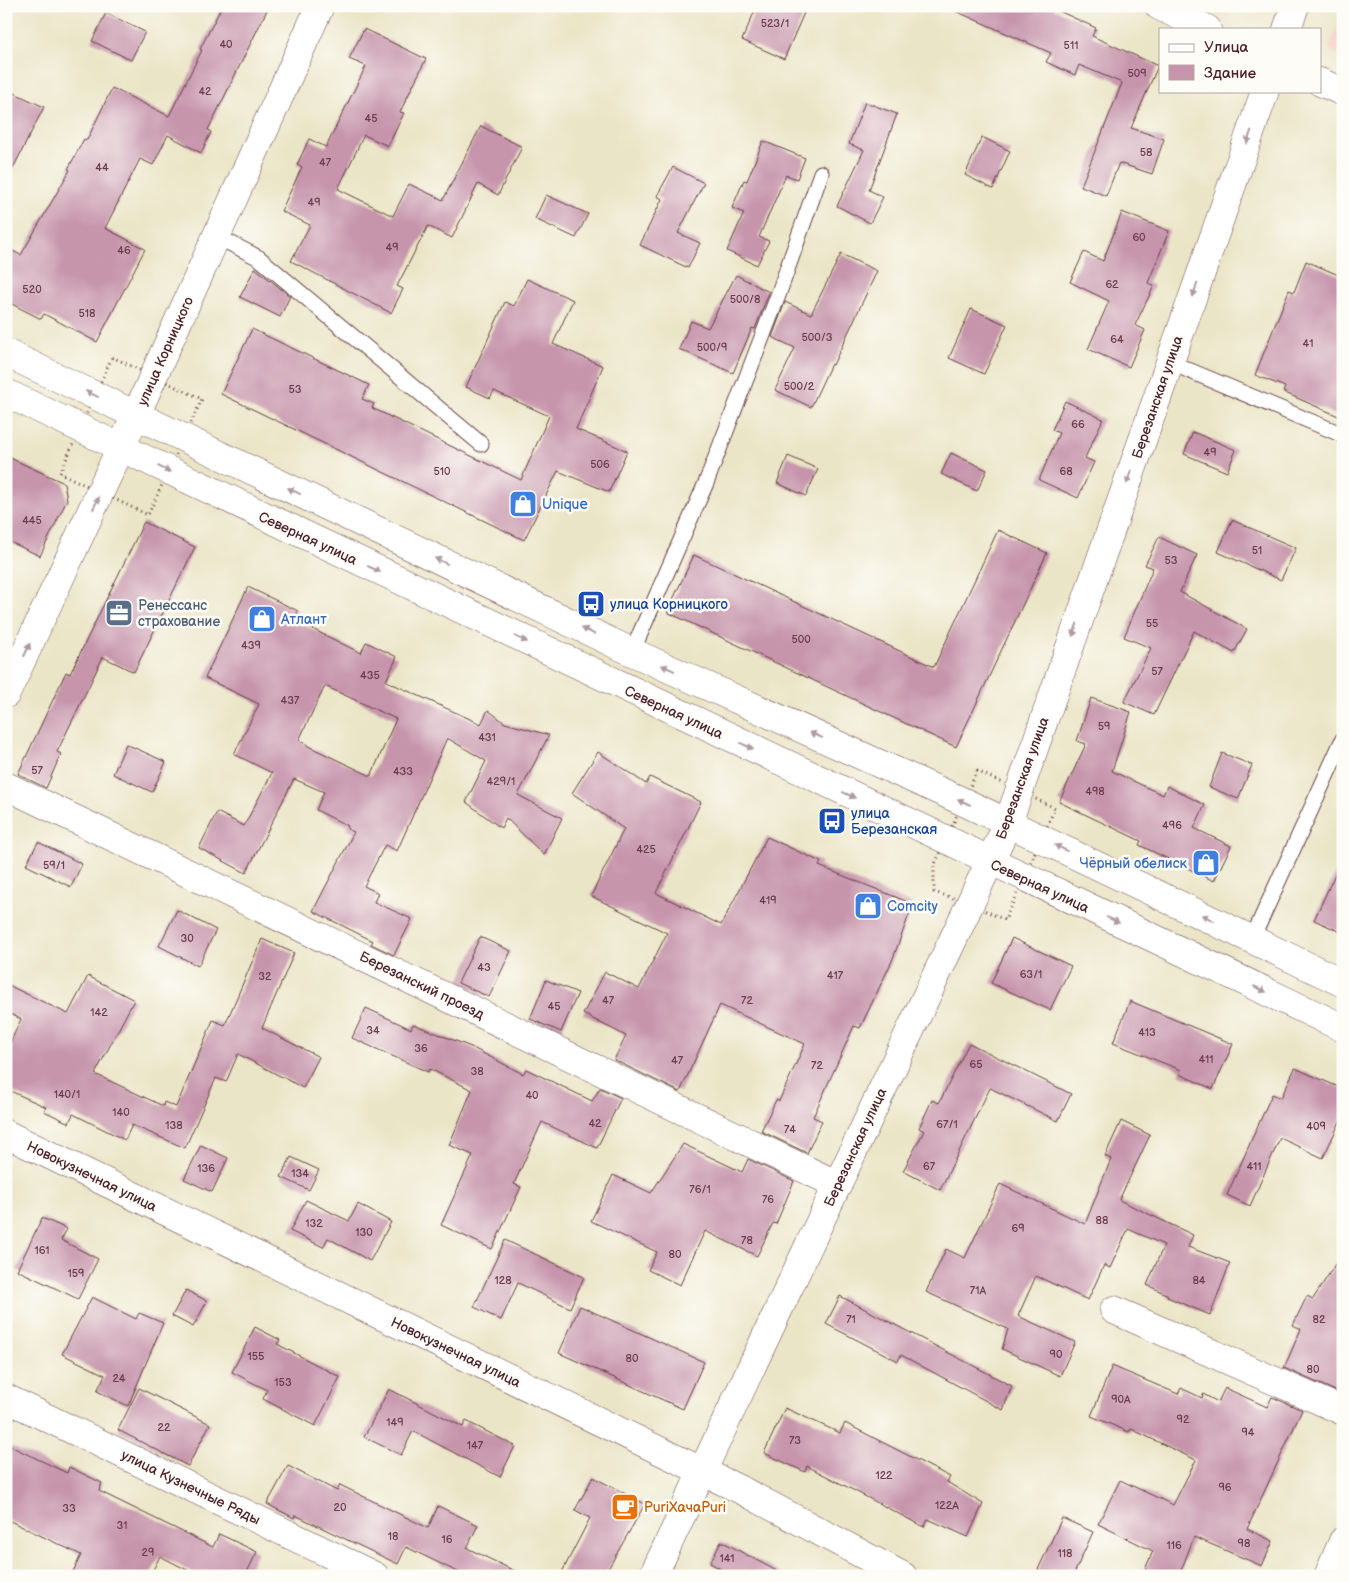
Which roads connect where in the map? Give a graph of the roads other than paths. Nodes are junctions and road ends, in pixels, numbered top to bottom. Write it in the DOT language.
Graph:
graph roads {
  1 [pos="320,6"];
  2 [pos="1159,6"];
  3 [pos="1295,6"];
  4 [pos="1205,28"];
  5 [pos="1287,28"];
  6 [pos="1322,83"];
  7 [pos="1265,92"];
  8 [pos="1343,92"];
  9 [pos="821,174"];
  10 [pos="216,236"];
  11 [pos="6,353"];
  12 [pos="1169,362"];
  13 [pos="6,393"];
  14 [pos="136,415"];
  15 [pos="1343,435"];
  16 [pos="481,444"];
  17 [pos="121,447"];
  18 [pos="632,652"];
  19 [pos="6,694"];
  20 [pos="1343,739"];
  21 [pos="6,786"];
  22 [pos="1008,823"];
  23 [pos="990,862"];
  24 [pos="1252,939"];
  25 [pos="1343,983"];
  26 [pos="1343,1028"];
  27 [pos="6,1134"];
  28 [pos="838,1184"];
  29 [pos="1114,1310"];
  30 [pos="6,1398"];
  31 [pos="1343,1411"];
  32 [pos="704,1472"];
  33 [pos="1343,1541"];
  34 [pos="375,1576"];
  35 [pos="653,1576"];
  36 [pos="903,1576"];
  37 [pos="1328,1576"];
  1 -- 10 [label="street, улица Корницкого"];
  2 -- 4 [label="street"];
  3 -- 5 [label="street"];
  6 -- 8 [label="street"];
  7 -- 12 [label="street, Березанская улица, one-way"];
  9 -- 18 [label="lane"];
  10 -- 14 [label="street, улица Корницкого"];
  10 -- 16 [label="lane"];
  14 -- 11 [label="street, one-way"];
  12 -- 15 [label="lane"];
  12 -- 22 [label="street, Березанская улица, one-way"];
  13 -- 17 [label="street, Северная улица"];
  14 -- 17 [label="street, улица Корницкого"];
  18 -- 14 [label="street, one-way"];
  19 -- 17 [label="street, улица Корницкого, one-way"];
  17 -- 23 [label="street, Северная улица, one-way"];
  22 -- 18 [label="street, one-way"];
  20 -- 24 [label="lane"];
  21 -- 28 [label="street, Березанский проезд"];
  22 -- 23 [label="street, Березанская улица"];
  24 -- 22 [label="street, one-way"];
  23 -- 26 [label="street, Северная улица, one-way"];
  23 -- 28 [label="street, Березанская улица"];
  24 -- 25 [label="street"];
  27 -- 32 [label="street, Новокузнечная улица"];
  28 -- 32 [label="street, Березанская улица"];
  29 -- 31 [label="street"];
  30 -- 34 [label="street, улица Кузнечные Ряды"];
  32 -- 35 [label="street, Березанская улица"];
  32 -- 36 [label="street, Новокузнечная улица"];
  33 -- 37 [label="street"];
}
